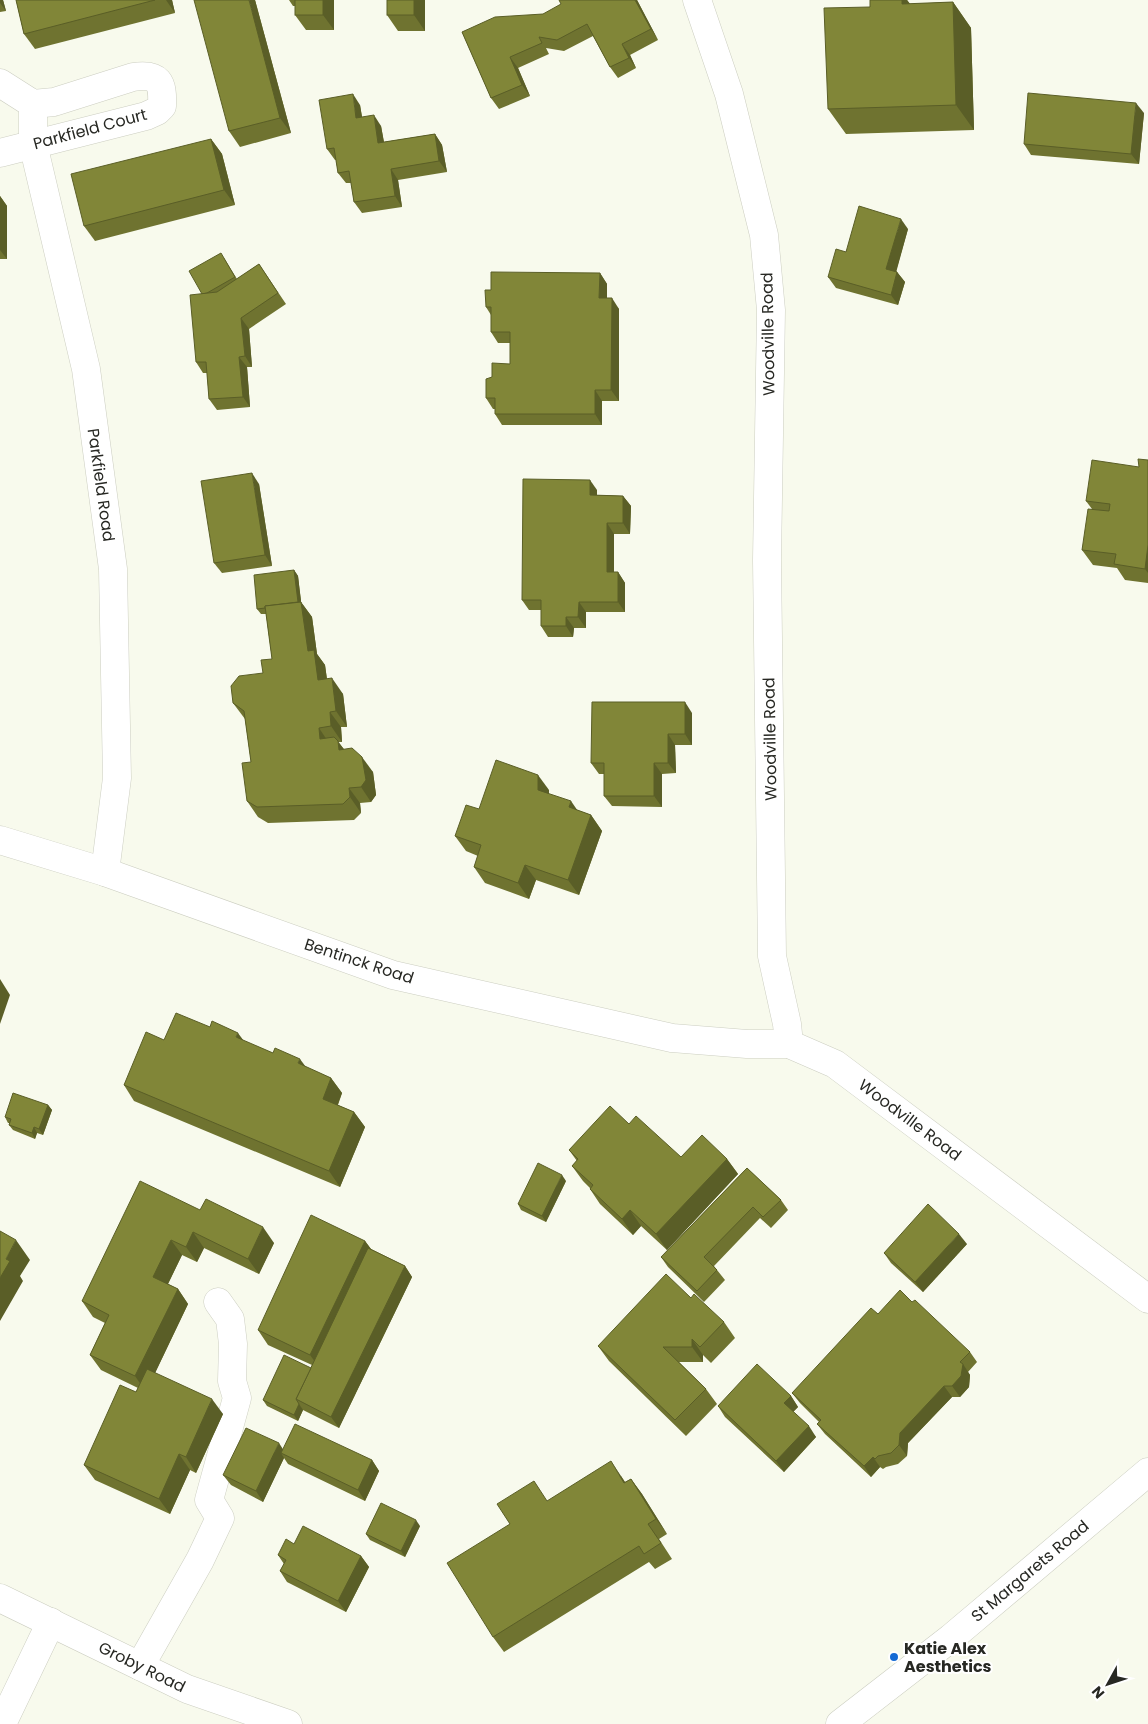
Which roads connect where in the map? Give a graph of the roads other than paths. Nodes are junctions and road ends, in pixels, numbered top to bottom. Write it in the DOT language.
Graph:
graph roads {
  1 [pos="697,0"];
  2 [pos="0,82"];
  3 [pos="33,104"];
  4 [pos="33,144"];
  5 [pos="0,153"];
  6 [pos="0,840"];
  7 [pos="105,872"];
  8 [pos="789,1044"];
  9 [pos="1148,1300"];
  10 [pos="218,1302"];
  11 [pos="1148,1472"];
  12 [pos="0,1598"];
  13 [pos="51,1622"];
  14 [pos="140,1666"];
  15 [pos="2,1724"];
  16 [pos="288,1724"];
  17 [pos="840,1724"];
  1 -- 8 [label="street, Woodville Road"];
  2 -- 3 [label="street"];
  3 -- 4 [label="street, Parkfield Road"];
  3 -- 4 [label="street, Parkfield Court"];
  4 -- 5 [label="street, Parkfield Court"];
  4 -- 7 [label="street, Parkfield Road"];
  6 -- 7 [label="street, Bentinck Road"];
  7 -- 8 [label="street, Bentinck Road"];
  8 -- 9 [label="street, Woodville Road"];
  10 -- 14 [label="street"];
  11 -- 17 [label="street, St Margarets Road"];
  12 -- 13 [label="street, Groby Road"];
  13 -- 14 [label="street, Groby Road"];
  13 -- 15 [label="street"];
  14 -- 16 [label="street, Groby Road"];
}
